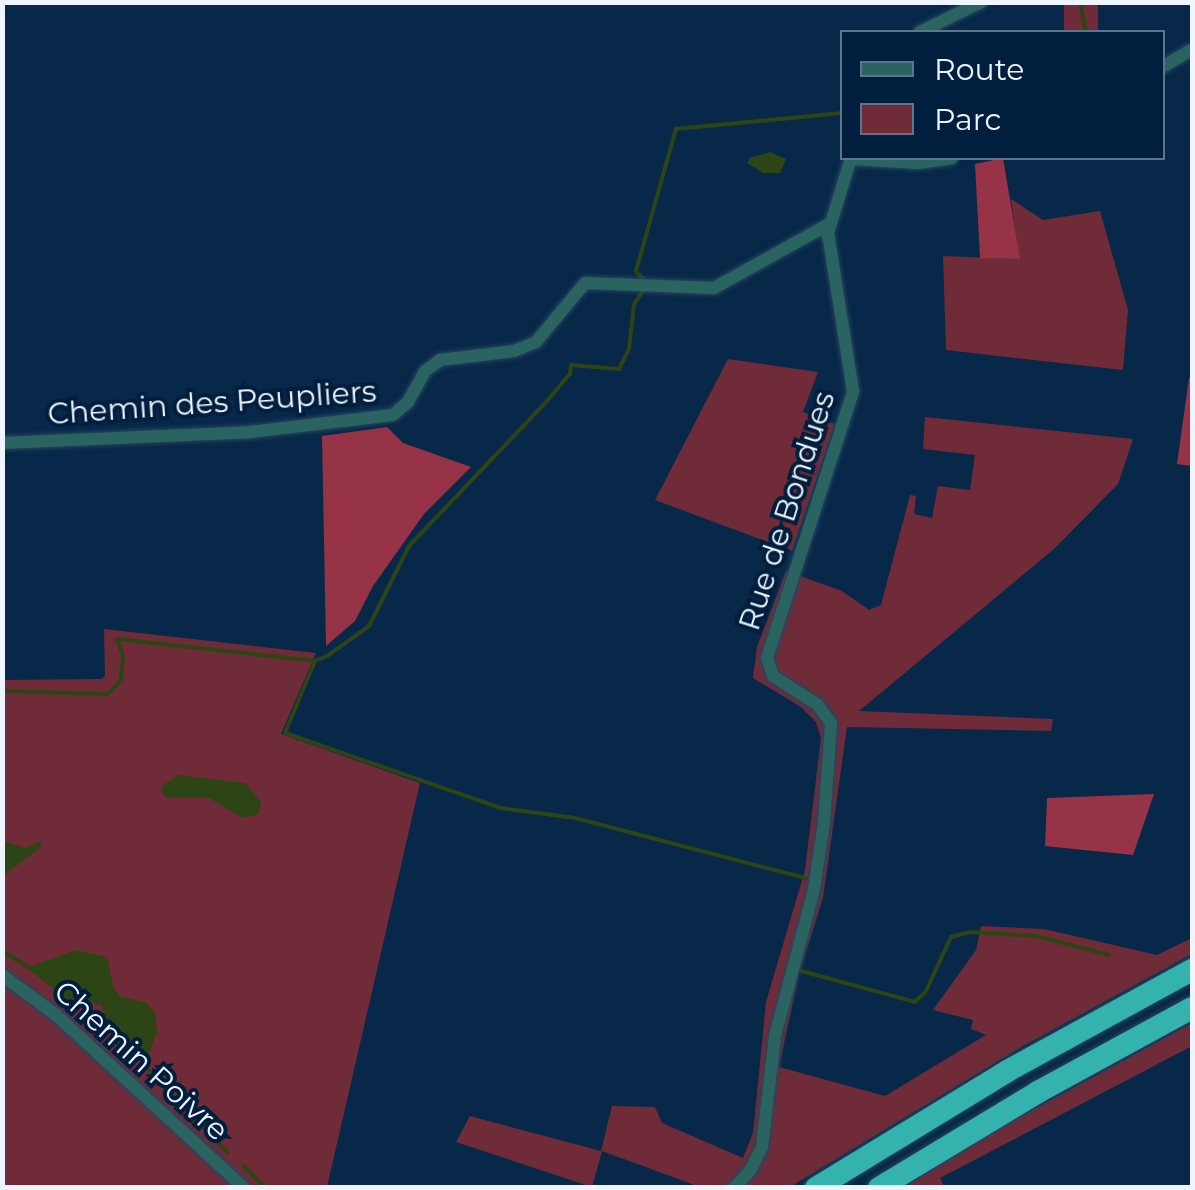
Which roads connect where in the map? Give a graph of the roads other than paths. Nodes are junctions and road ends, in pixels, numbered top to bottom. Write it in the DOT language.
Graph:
graph roads {
  1 [pos="982,2"];
  2 [pos="924,30"];
  3 [pos="1192,50"];
  4 [pos="1165,66"];
  5 [pos="850,160"];
  6 [pos="878,160"];
  7 [pos="938,160"];
  8 [pos="828,224"];
  9 [pos="2,443"];
  10 [pos="1192,970"];
  11 [pos="2,975"];
  12 [pos="1192,1008"];
  13 [pos="244,1188"];
  14 [pos="734,1188"];
  15 [pos="816,1188"];
  16 [pos="879,1188"];
  1 -- 2 [label="street"];
  3 -- 4 [label="street"];
  5 -- 8 [label="street"];
  6 -- 7 [label="street"];
  8 -- 9 [label="street, Chemin des Peupliers"];
  8 -- 14 [label="street, Rue de Bondues"];
  10 -- 15 [label="highway"];
  11 -- 13 [label="street, Chemin Poivre"];
  12 -- 16 [label="highway"];
}
